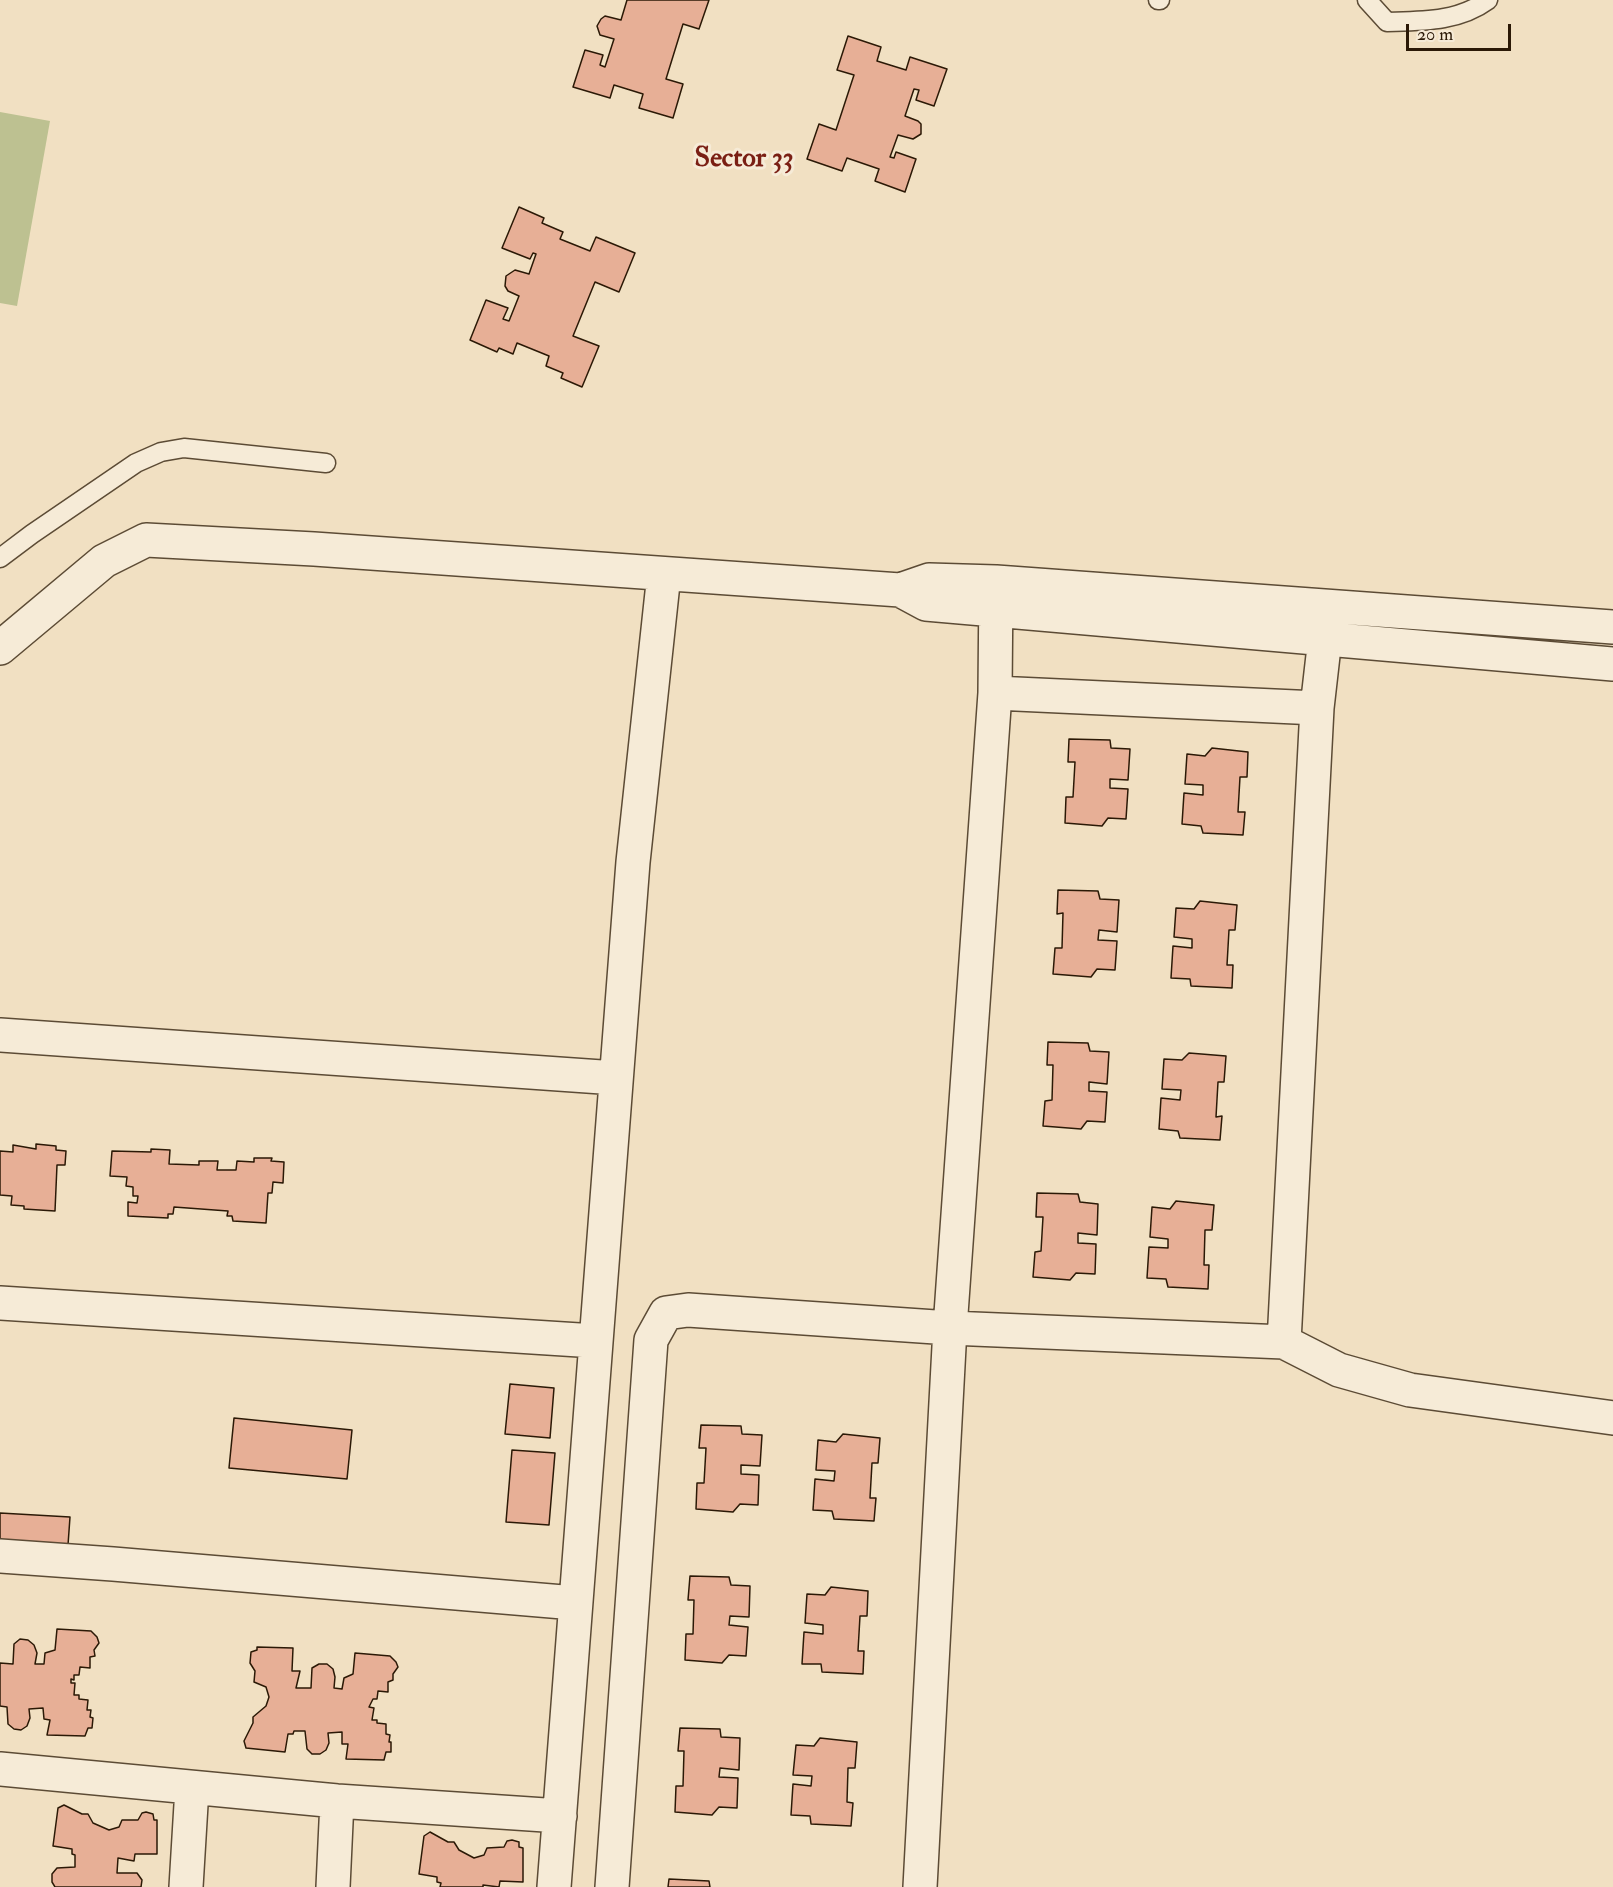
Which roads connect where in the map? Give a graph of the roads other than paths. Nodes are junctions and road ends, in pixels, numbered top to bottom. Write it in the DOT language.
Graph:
graph roads {
  1 [pos="1367,0"];
  2 [pos="1488,0"];
  3 [pos="326,463"];
  4 [pos="0,558"];
  5 [pos="664,573"];
  6 [pos="996,596"];
  7 [pos="1613,627"];
  8 [pos="1325,638"];
  9 [pos="0,648"];
  10 [pos="1613,664"];
  11 [pos="994,693"];
  12 [pos="1317,708"];
  13 [pos="0,1035"];
  14 [pos="616,1078"];
  15 [pos="0,1303"];
  16 [pos="950,1328"];
  17 [pos="595,1341"];
  18 [pos="1284,1341"];
  19 [pos="1613,1418"];
  20 [pos="0,1556"];
  21 [pos="575,1603"];
  22 [pos="0,1769"];
  23 [pos="192,1788"];
  24 [pos="337,1802"];
  25 [pos="560,1816"];
  26 [pos="186,1887"];
  27 [pos="333,1887"];
  28 [pos="554,1887"];
  29 [pos="612,1887"];
  30 [pos="920,1887"];
  1 -- 2 [label="lane"];
  3 -- 4 [label="lane"];
  5 -- 6 [label="street"];
  5 -- 9 [label="street"];
  5 -- 14 [label="street"];
  6 -- 7 [label="street"];
  6 -- 8 [label="street"];
  6 -- 11 [label="street"];
  8 -- 10 [label="street"];
  8 -- 12 [label="street"];
  11 -- 12 [label="street"];
  11 -- 16 [label="street"];
  12 -- 18 [label="street"];
  13 -- 14 [label="street"];
  14 -- 17 [label="street"];
  15 -- 17 [label="street"];
  16 -- 18 [label="street"];
  16 -- 29 [label="street"];
  16 -- 30 [label="street"];
  17 -- 21 [label="street"];
  18 -- 19 [label="street"];
  20 -- 21 [label="street"];
  21 -- 25 [label="street"];
  22 -- 23 [label="street"];
  23 -- 24 [label="street"];
  23 -- 26 [label="street"];
  24 -- 25 [label="street"];
  24 -- 27 [label="street"];
  25 -- 28 [label="street"];
}
